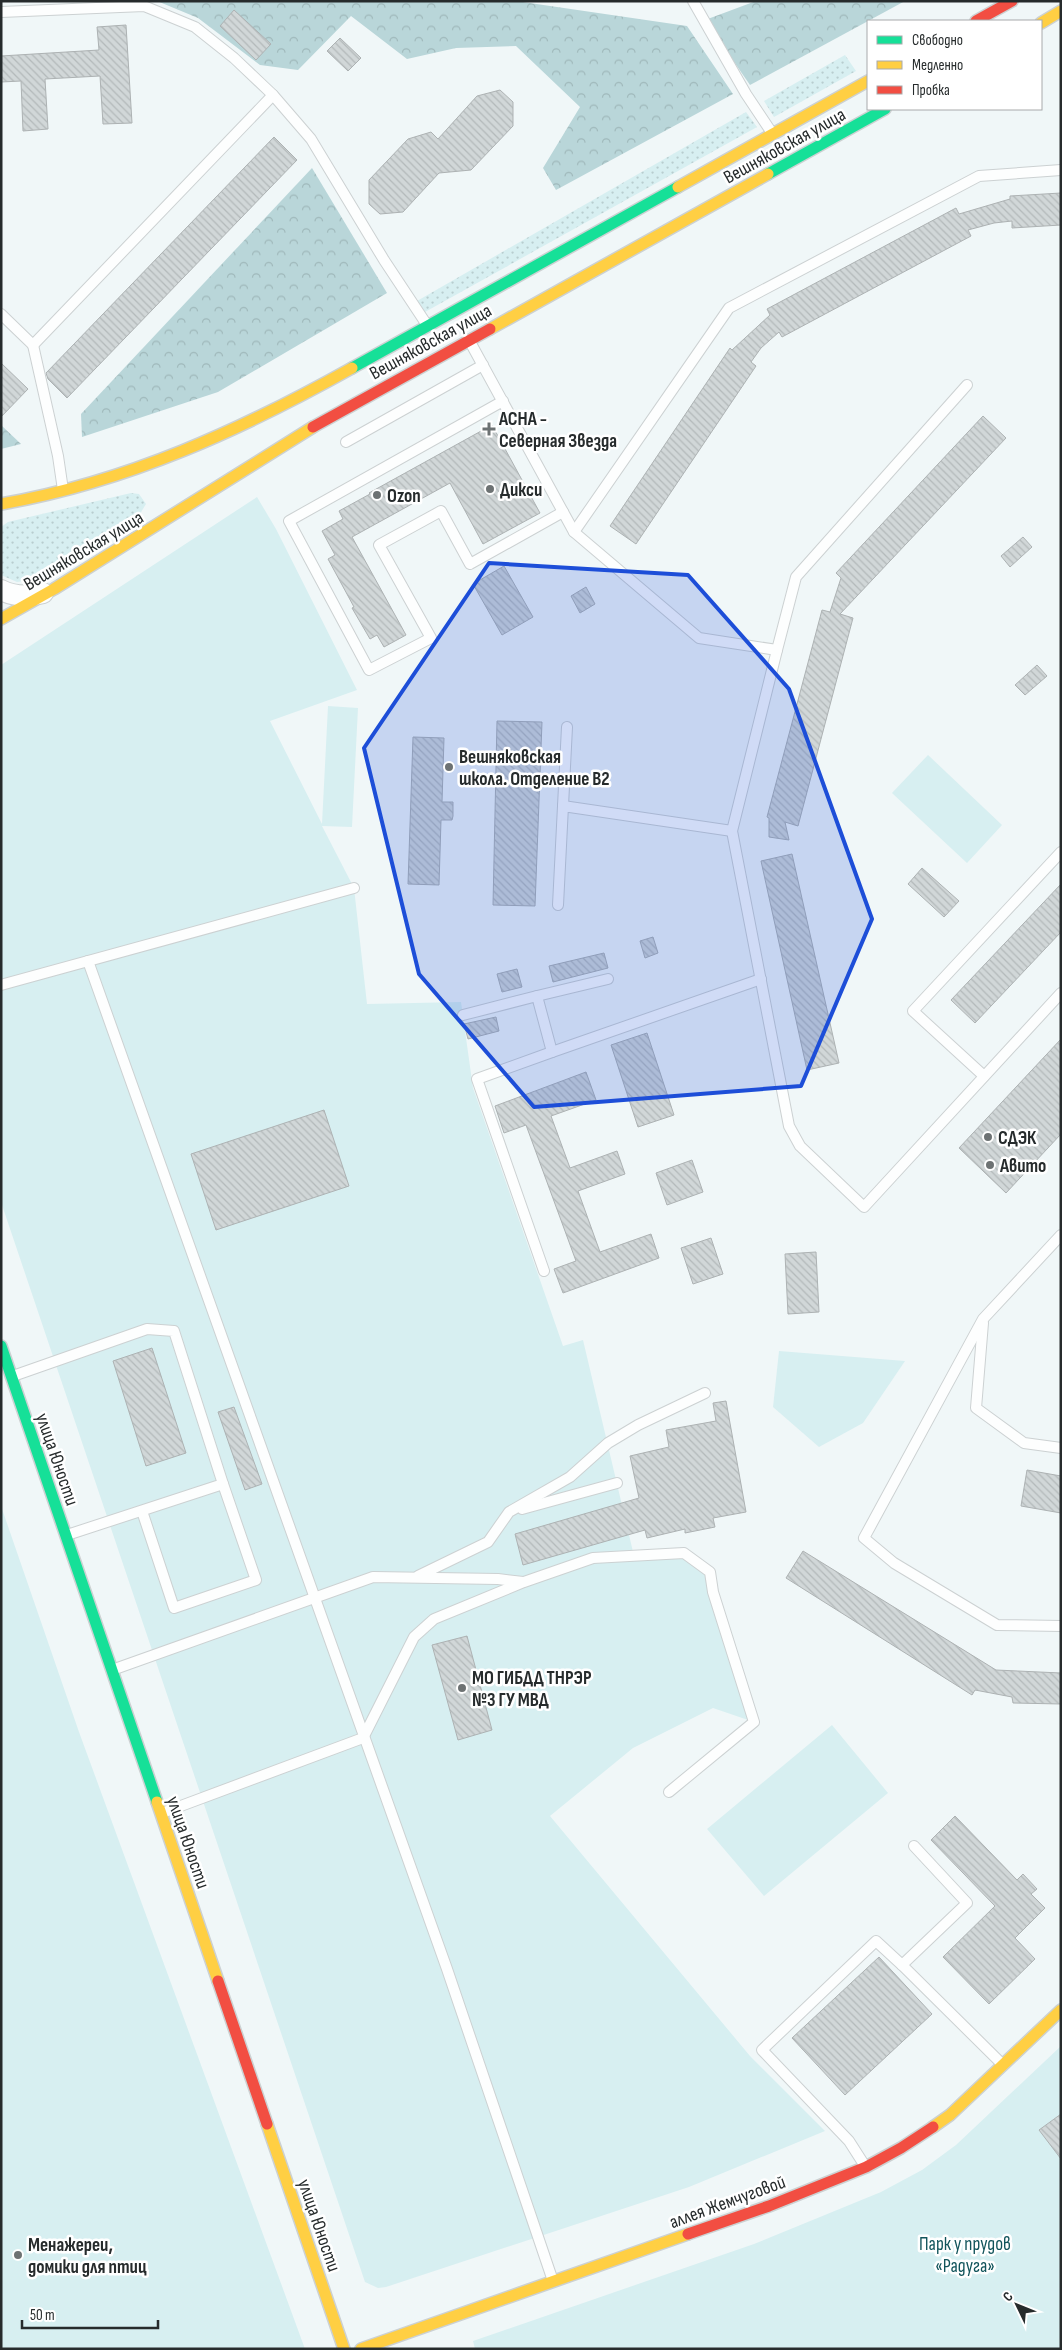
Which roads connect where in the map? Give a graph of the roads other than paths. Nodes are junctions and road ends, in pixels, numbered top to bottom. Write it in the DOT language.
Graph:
graph roads {
  1 [pos="693,1"];
  2 [pos="1012,1"];
  3 [pos="1061,11"];
  4 [pos="1,12"];
  5 [pos="978,20"];
  6 [pos="1042,21"];
  7 [pos="867,82"];
  8 [pos="273,95"];
  9 [pos="883,110"];
  10 [pos="773,134"];
  11 [pos="1061,170"];
  12 [pos="1,314"];
  13 [pos="428,326"];
  14 [pos="469,340"];
  15 [pos="34,344"];
  16 [pos="483,366"];
  17 [pos="967,385"];
  18 [pos="503,401"];
  19 [pos="346,442"];
  20 [pos="63,492"];
  21 [pos="22,501"];
  22 [pos="1,504"];
  23 [pos="1,511"];
  24 [pos="564,512"];
  25 [pos="574,532"];
  26 [pos="54,589"];
  27 [pos="1,590"];
  28 [pos="1,619"];
  29 [pos="777,650"];
  30 [pos="567,727"];
  31 [pos="563,806"];
  32 [pos="732,831"];
  33 [pos="1061,852"];
  34 [pos="354,888"];
  35 [pos="558,905"];
  36 [pos="88,961"];
  37 [pos="608,979"];
  38 [pos="760,979"];
  39 [pos="1,985"];
  40 [pos="1061,993"];
  41 [pos="537,996"];
  42 [pos="463,1014"];
  43 [pos="552,1052"];
  44 [pos="984,1076"];
  45 [pos="1061,1234"];
  46 [pos="544,1271"];
  47 [pos="983,1319"];
  48 [pos="1,1346"];
  49 [pos="12,1376"];
  50 [pos="705,1393"];
  51 [pos="1061,1448"];
  52 [pos="617,1483"];
  53 [pos="223,1484"];
  54 [pos="142,1511"];
  55 [pos="509,1512"];
  56 [pos="66,1535"];
  57 [pos="415,1578"];
  58 [pos="524,1582"];
  59 [pos="315,1597"];
  60 [pos="1061,1626"];
  61 [pos="112,1670"];
  62 [pos="363,1738"];
  63 [pos="669,1792"];
  64 [pos="161,1813"];
  65 [pos="914,1846"];
  66 [pos="902,1965"];
  67 [pos="1061,2010"];
  68 [pos="1003,2066"];
  69 [pos="866,2167"];
  70 [pos="553,2281"];
  71 [pos="344,2349"];
  72 [pos="361,2349"];
  1 -- 10 [label="lane"];
  2 -- 5 [label="main road"];
  3 -- 6 [label="main road"];
  4 -- 8 [label="lane"];
  7 -- 10 [label="main road, Вешняковская улица"];
  8 -- 13 [label="lane"];
  8 -- 15 [label="lane"];
  9 -- 14 [label="main road, Вешняковская улица"];
  10 -- 13 [label="main road, Вешняковская улица"];
  11 -- 25 [label="lane"];
  12 -- 15 [label="lane"];
  13 -- 20 [label="main road, Вешняковская улица"];
  14 -- 16 [label="lane"];
  14 -- 26 [label="main road, Вешняковская улица"];
  15 -- 20 [label="lane"];
  16 -- 18 [label="lane"];
  16 -- 19 [label="lane"];
  17 -- 29 [label="lane"];
  18 -- 24 [label="lane"];
  18 -- 24 [label="lane"];
  20 -- 21 [label="main road, Вешняковская улица"];
  21 -- 22 [label="main road, Вешняковская улица"];
  21 -- 23 [label="street"];
  24 -- 25 [label="lane"];
  25 -- 29 [label="lane"];
  26 -- 27 [label="street"];
  26 -- 28 [label="main road, Вешняковская улица"];
  29 -- 32 [label="lane"];
  30 -- 31 [label="lane"];
  31 -- 32 [label="lane"];
  31 -- 35 [label="lane"];
  32 -- 38 [label="lane"];
  33 -- 44 [label="lane"];
  34 -- 36 [label="lane"];
  36 -- 39 [label="lane"];
  36 -- 59 [label="lane"];
  37 -- 41 [label="lane"];
  38 -- 43 [label="lane"];
  38 -- 44 [label="lane"];
  40 -- 44 [label="lane"];
  41 -- 42 [label="lane"];
  41 -- 43 [label="lane"];
  43 -- 46 [label="lane"];
  45 -- 47 [label="lane"];
  47 -- 51 [label="lane"];
  47 -- 60 [label="lane"];
  48 -- 49 [label="main road, улица Юности"];
  49 -- 53 [label="lane"];
  49 -- 56 [label="main road, улица Юности"];
  50 -- 55 [label="lane"];
  52 -- 55 [label="lane"];
  53 -- 54 [label="lane"];
  53 -- 54 [label="lane"];
  54 -- 56 [label="lane"];
  55 -- 57 [label="lane"];
  56 -- 61 [label="main road, улица Юности"];
  57 -- 58 [label="lane"];
  57 -- 59 [label="lane"];
  58 -- 62 [label="lane"];
  58 -- 63 [label="lane"];
  59 -- 61 [label="lane"];
  59 -- 62 [label="lane"];
  61 -- 64 [label="main road, улица Юности"];
  62 -- 64 [label="lane"];
  62 -- 70 [label="lane"];
  64 -- 71 [label="main road, улица Юности"];
  65 -- 66 [label="lane"];
  66 -- 68 [label="lane"];
  66 -- 69 [label="lane"];
  67 -- 68 [label="main road, аллея Жемчуговой"];
  68 -- 69 [label="main road, аллея Жемчуговой"];
  69 -- 70 [label="main road, аллея Жемчуговой"];
  70 -- 72 [label="main road, аллея Жемчуговой"];
}
